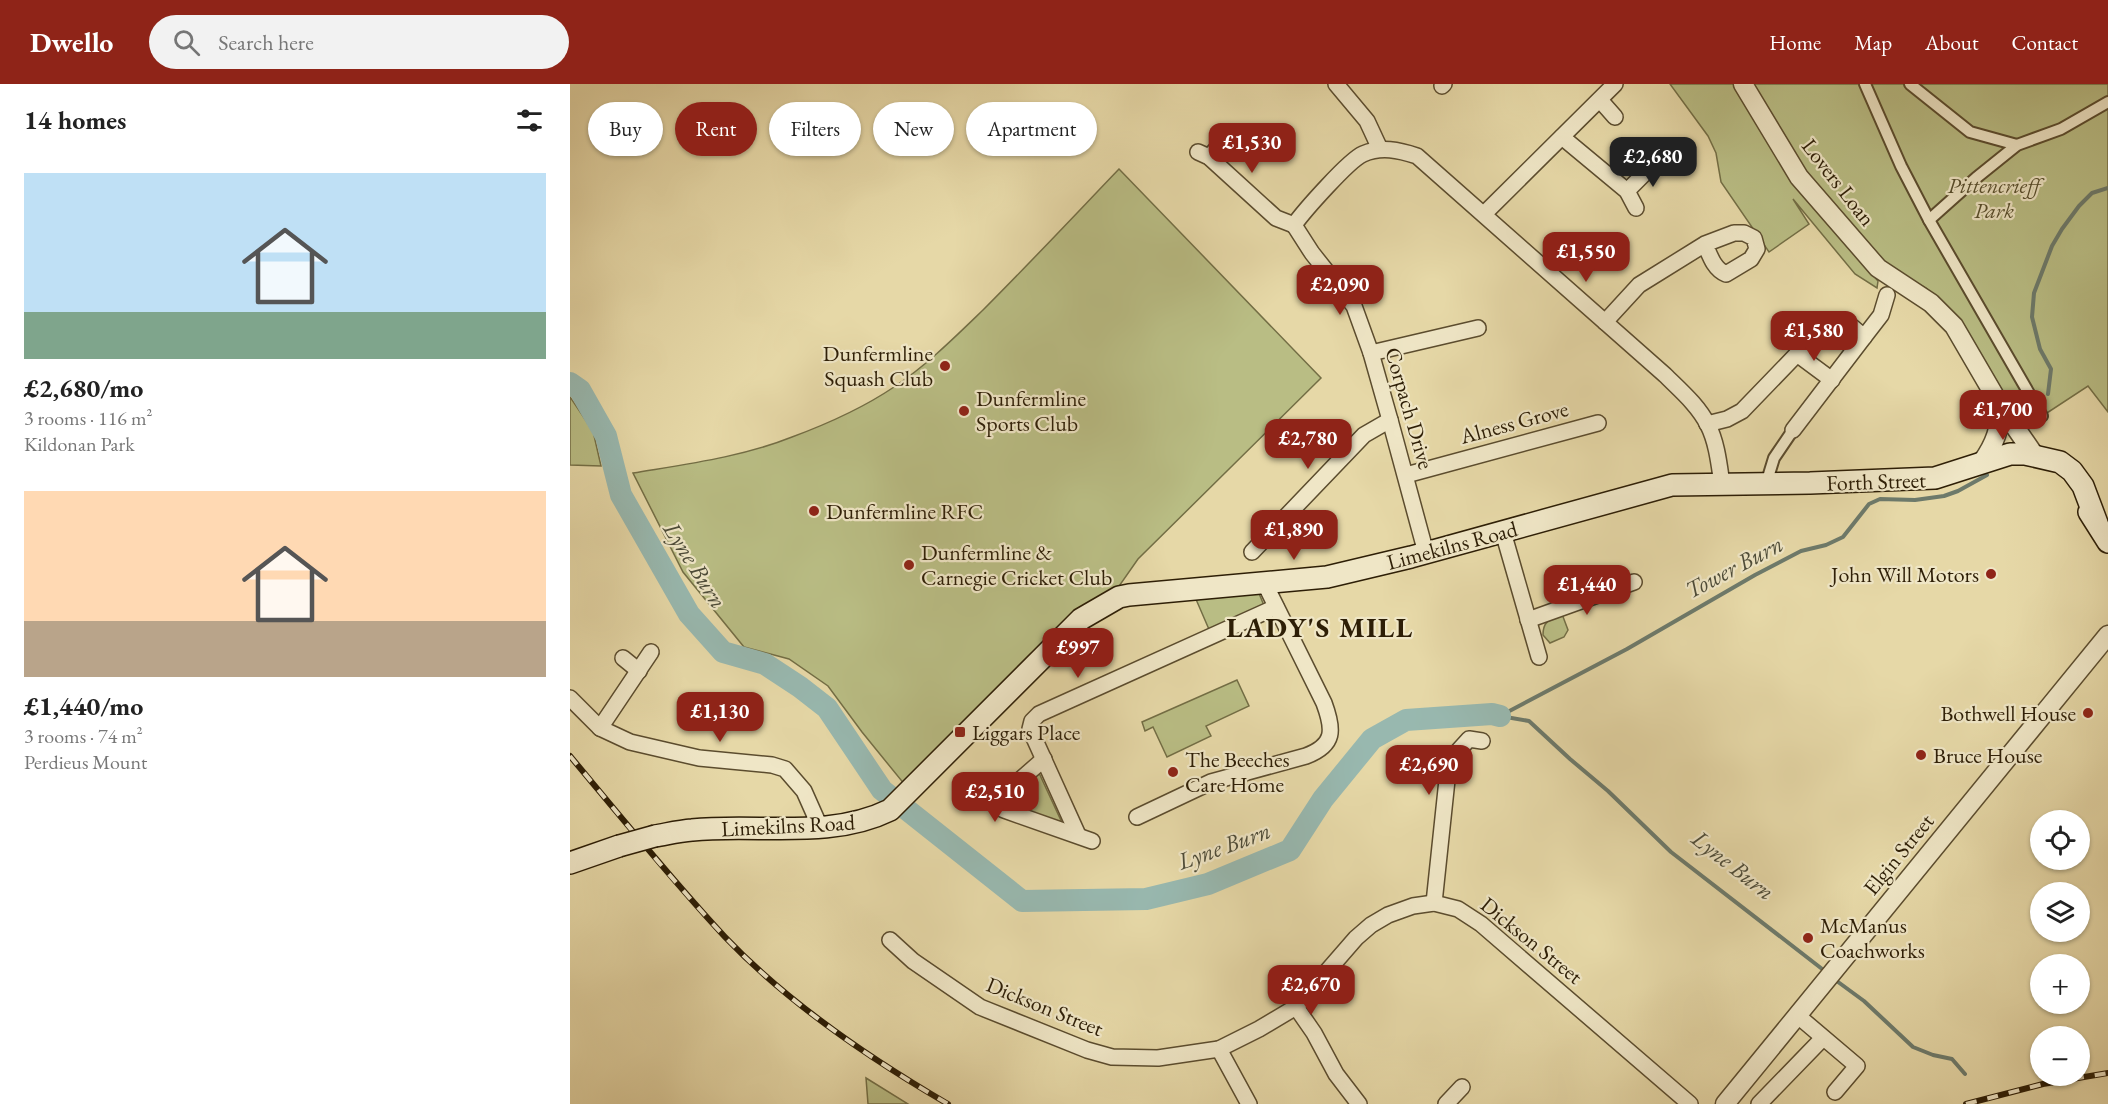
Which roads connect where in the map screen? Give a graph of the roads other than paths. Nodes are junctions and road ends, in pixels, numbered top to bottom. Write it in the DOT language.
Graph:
graph roads {
  1 [pos="1336,84"];
  2 [pos="1615,84"];
  3 [pos="1743,84"];
  4 [pos="1865,84"];
  5 [pos="1910,84"];
  6 [pos="1600,100"];
  7 [pos="2108,102"];
  8 [pos="1615,117"];
  9 [pos="1562,137"];
  10 [pos="1223,142"];
  11 [pos="2017,145"];
  12 [pos="1380,149"];
  13 [pos="1657,161"];
  14 [pos="1627,191"];
  15 [pos="1636,208"];
  16 [pos="1484,214"];
  17 [pos="1929,220"];
  18 [pos="1294,225"];
  19 [pos="1705,244"];
  20 [pos="1887,295"];
  21 [pos="1605,322"];
  22 [pos="1478,328"];
  23 [pos="1864,337"];
  24 [pos="1371,353"];
  25 [pos="1797,354"];
  26 [pos="1832,380"];
  27 [pos="2000,405"];
  28 [pos="2042,416"];
  29 [pos="1390,420"];
  30 [pos="1598,423"];
  31 [pos="1707,424"];
  32 [pos="1793,430"];
  33 [pos="2030,455"];
  34 [pos="1982,462"];
  35 [pos="1406,475"];
  36 [pos="1722,484"];
  37 [pos="1766,484"];
  38 [pos="1503,532"];
  39 [pos="2108,542"];
  40 [pos="1252,552"];
  41 [pos="1426,553"];
  42 [pos="1634,582"];
  43 [pos="1265,584"];
  44 [pos="1276,607"];
  45 [pos="1528,620"];
  46 [pos="2108,635"];
  47 [pos="651,652"];
  48 [pos="1539,657"];
  49 [pos="623,658"];
  50 [pos="639,671"];
  51 [pos="570,698"];
  52 [pos="600,728"];
  53 [pos="1482,741"];
  54 [pos="1044,759"];
  55 [pos="1137,817"];
  56 [pos="820,827"];
  57 [pos="570,863"];
  58 [pos="1434,903"];
  59 [pos="890,940"];
  60 [pos="1296,1007"];
  61 [pos="1798,1016"];
  62 [pos="1823,1038"];
  63 [pos="1219,1049"];
  64 [pos="1462,1087"];
  65 [pos="1835,1092"];
  66 [pos="1249,1104"];
  67 [pos="1359,1104"];
  68 [pos="1446,1104"];
  69 [pos="1690,1104"];
  70 [pos="1725,1104"];
  71 [pos="1759,1104"];
  1 -- 12 [label="street"];
  2 -- 6 [label="street"];
  3 -- 27 [label="street, Lovers Loan"];
  4 -- 17 [label="street"];
  5 -- 11 [label="street"];
  6 -- 8 [label="street"];
  6 -- 9 [label="street"];
  7 -- 11 [label="street"];
  9 -- 14 [label="street"];
  9 -- 16 [label="street"];
  10 -- 18 [label="street, Corpach Drive"];
  11 -- 17 [label="street"];
  12 -- 16 [label="street"];
  12 -- 18 [label="street"];
  13 -- 14 [label="street"];
  14 -- 15 [label="street"];
  16 -- 21 [label="street"];
  17 -- 28 [label="street"];
  18 -- 24 [label="street, Corpach Drive"];
  19 -- 21 [label="street"];
  20 -- 23 [label="street"];
  21 -- 31 [label="street"];
  22 -- 24 [label="street"];
  23 -- 25 [label="street"];
  23 -- 26 [label="street"];
  24 -- 29 [label="street, Corpach Drive"];
  25 -- 26 [label="street"];
  25 -- 31 [label="street"];
  26 -- 32 [label="street"];
  27 -- 33 [label="street, Lovers Loan"];
  27 -- 34 [label="street"];
  29 -- 35 [label="street, Corpach Drive"];
  29 -- 40 [label="street"];
  30 -- 35 [label="street, Alness Grove"];
  31 -- 36 [label="street"];
  32 -- 37 [label="street"];
  33 -- 34 [label="main road, Forth Street"];
  33 -- 39 [label="main road"];
  34 -- 37 [label="main road, Forth Street"];
  35 -- 41 [label="street, Corpach Drive"];
  36 -- 37 [label="main road, Forth Street"];
  36 -- 38 [label="main road, Limekilns Road"];
  38 -- 41 [label="main road, Limekilns Road"];
  38 -- 45 [label="street"];
  41 -- 43 [label="main road, Limekilns Road"];
  42 -- 45 [label="street"];
  43 -- 44 [label="street"];
  43 -- 56 [label="main road, Limekilns Road"];
  44 -- 54 [label="street"];
  44 -- 55 [label="street"];
  45 -- 48 [label="street"];
  46 -- 61 [label="street, Elgin Street"];
  47 -- 50 [label="street"];
  49 -- 50 [label="street"];
  50 -- 52 [label="street"];
  51 -- 52 [label="street"];
  52 -- 56 [label="street"];
  53 -- 58 [label="street"];
  54 -- 54 [label="street"];
  56 -- 57 [label="main road, Limekilns Road, bridge"];
  58 -- 60 [label="street, Dickson Street"];
  58 -- 69 [label="street, Dickson Street"];
  59 -- 63 [label="street, Dickson Street"];
  60 -- 63 [label="street, Dickson Street"];
  60 -- 67 [label="street"];
  61 -- 62 [label="street"];
  61 -- 70 [label="street, Elgin Street"];
  62 -- 65 [label="street"];
  62 -- 71 [label="street"];
  63 -- 66 [label="street"];
  64 -- 68 [label="street"];
}
